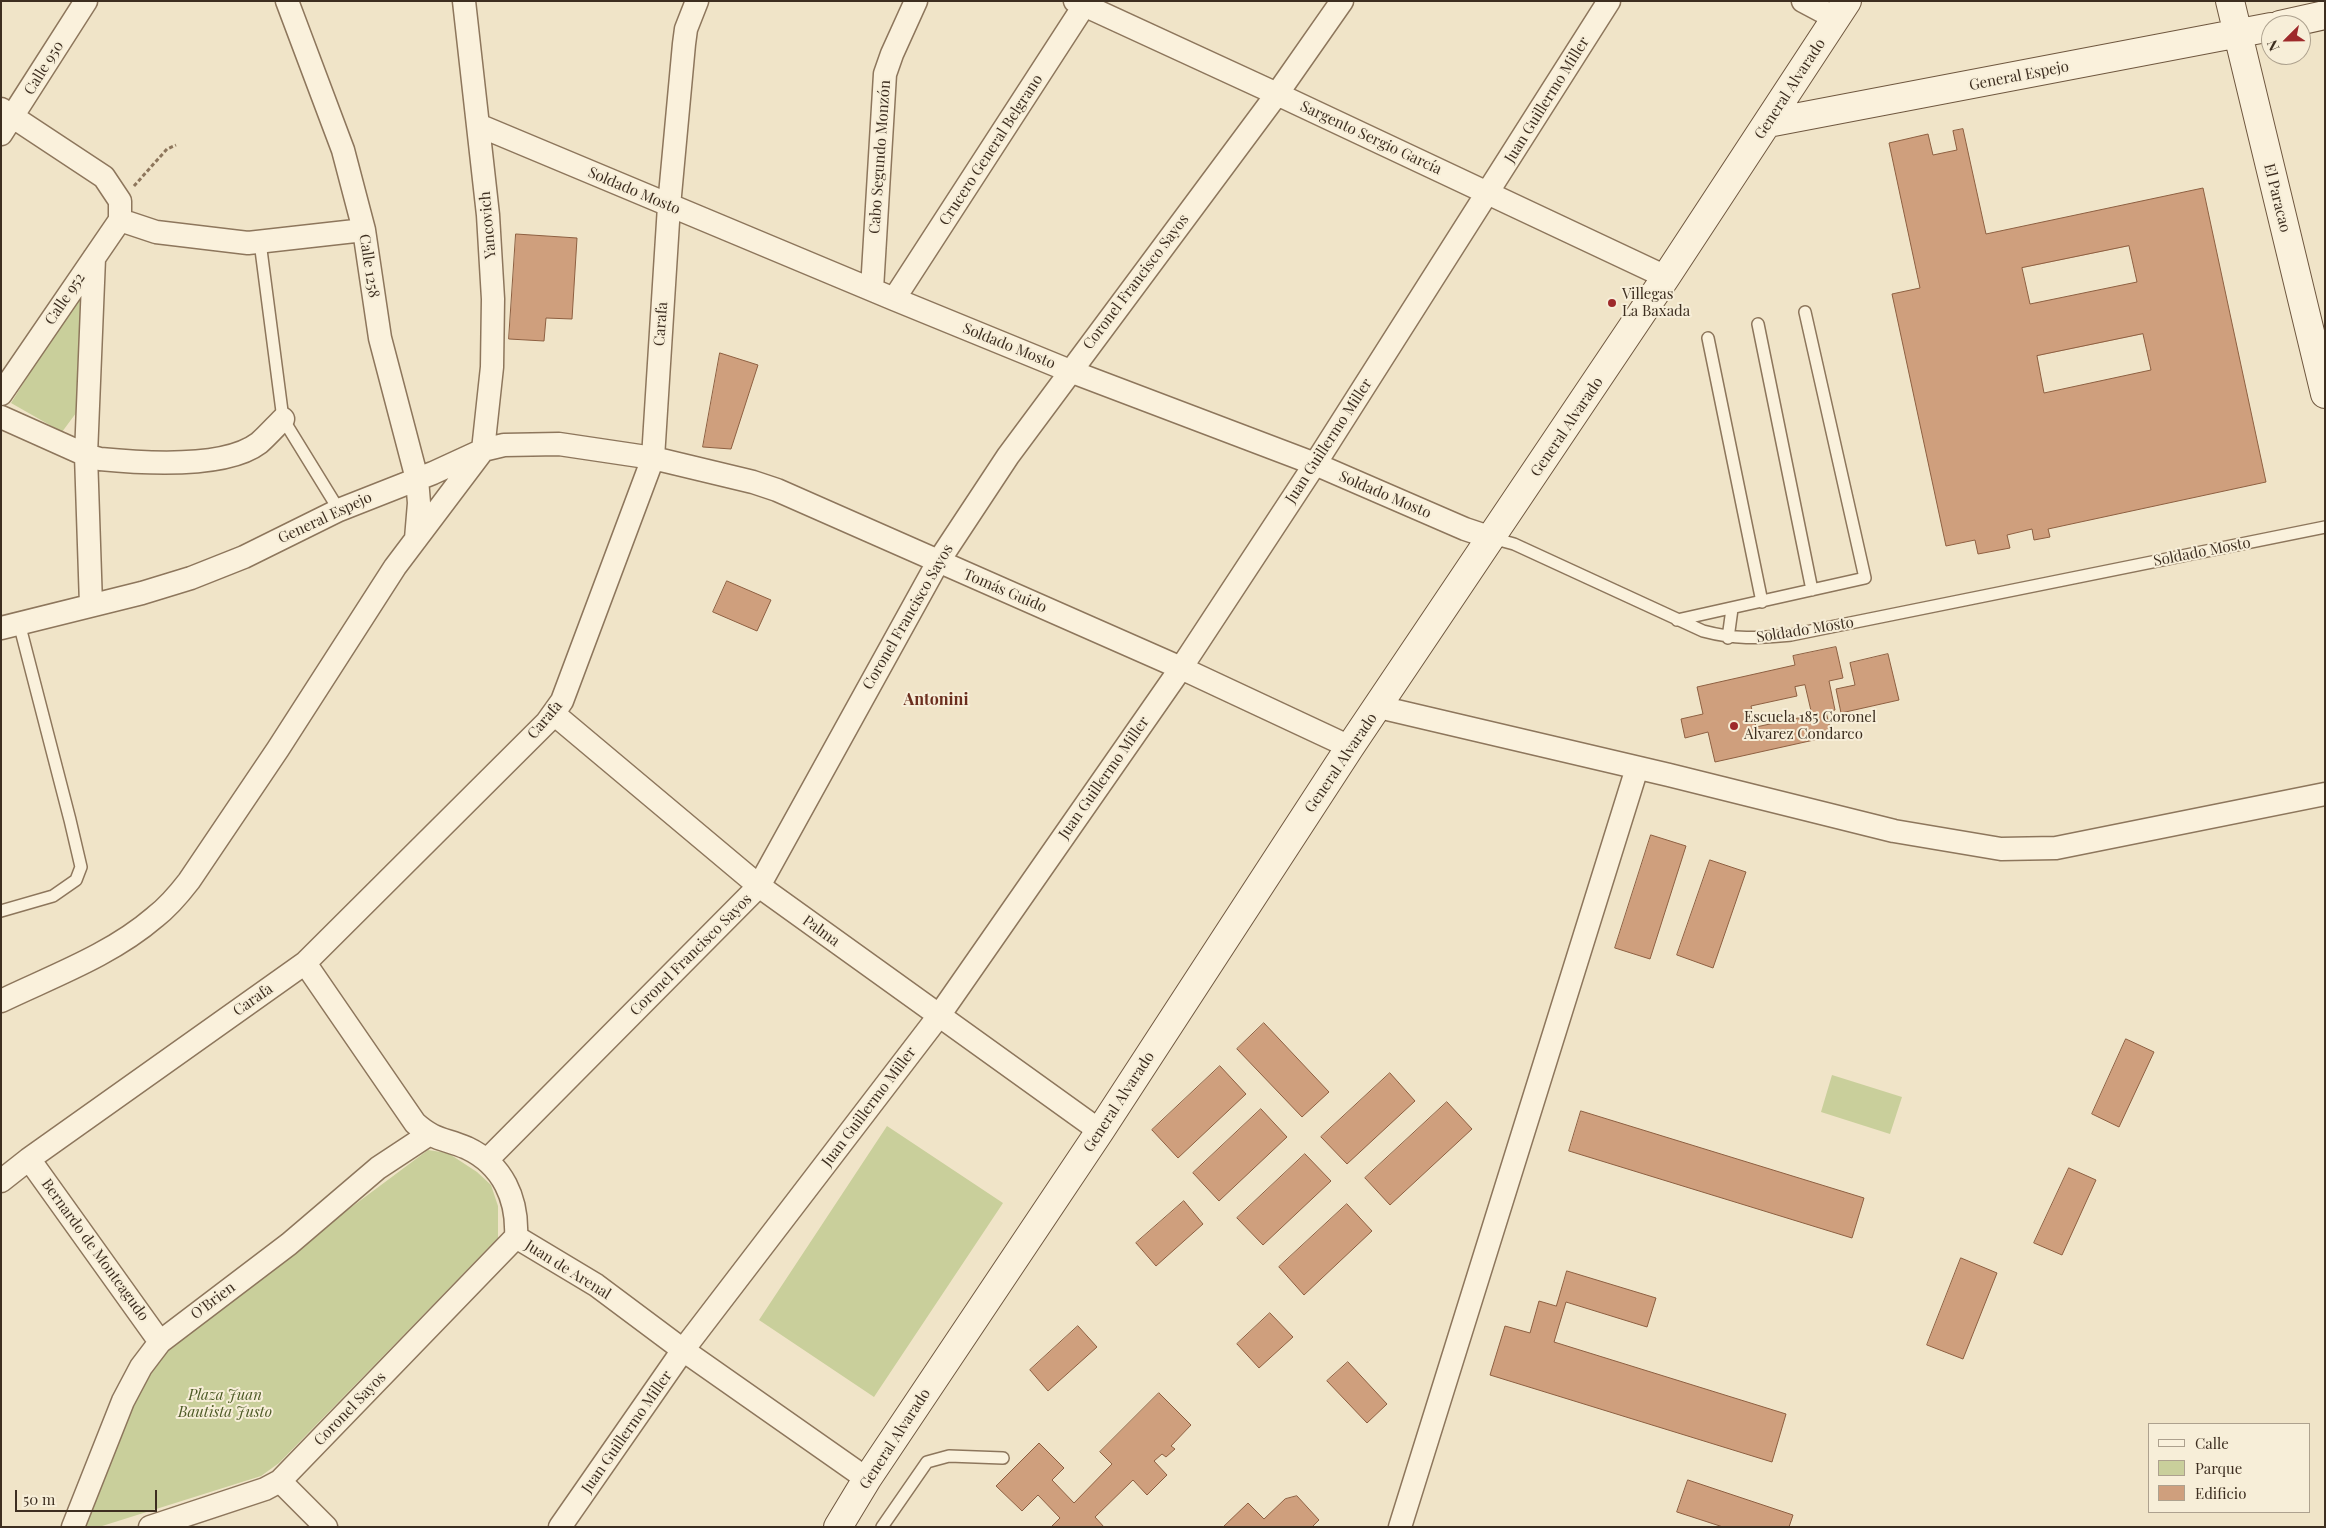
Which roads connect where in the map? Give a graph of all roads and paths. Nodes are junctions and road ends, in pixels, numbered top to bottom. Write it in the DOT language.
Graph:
graph roads {
  1 [pos="86,1"];
  2 [pos="287,1"];
  3 [pos="464,1"];
  4 [pos="696,1"];
  5 [pos="916,1"];
  6 [pos="1342,1"];
  7 [pos="1609,1"];
  8 [pos="1803,1"];
  9 [pos="2230,1"];
  10 [pos="1082,3"];
  11 [pos="1841,10"];
  12 [pos="2325,15"];
  13 [pos="2311,18"];
  14 [pos="2261,29"];
  15 [pos="2237,35"];
  16 [pos="1277,94"];
  17 [pos="5,120"];
  18 [pos="1768,123"];
  19 [pos="478,125"];
  20 [pos="176,145"];
  21 [pos="1488,194"];
  22 [pos="669,206"];
  23 [pos="120,210"];
  24 [pos="364,230"];
  25 [pos="260,242"];
  26 [pos="94,258"];
  27 [pos="1666,277"];
  28 [pos="872,289"];
  29 [pos="894,299"];
  30 [pos="1805,312"];
  31 [pos="1758,324"];
  32 [pos="1708,338"];
  33 [pos="1070,370"];
  34 [pos="1,394"];
  35 [pos="2325,394"];
  36 [pos="1,417"];
  37 [pos="283,419"];
  38 [pos="483,450"];
  39 [pos="86,455"];
  40 [pos="653,458"];
  41 [pos="1315,464"];
  42 [pos="417,479"];
  43 [pos="339,510"];
  44 [pos="2325,527"];
  45 [pos="416,538"];
  46 [pos="1492,538"];
  47 [pos="938,562"];
  48 [pos="1812,590"];
  49 [pos="1762,602"];
  50 [pos="91,605"];
  51 [pos="1732,609"];
  52 [pos="1677,620"];
  53 [pos="10,626"];
  54 [pos="1728,638"];
  55 [pos="1182,668"];
  56 [pos="1379,708"];
  57 [pos="554,714"];
  58 [pos="1350,747"];
  59 [pos="1636,768"];
  60 [pos="2325,794"];
  61 [pos="759,886"];
  62 [pos="1,910"];
  63 [pos="306,963"];
  64 [pos="1,1001"];
  65 [pos="938,1017"];
  66 [pos="1100,1131"];
  67 [pos="428,1135"];
  68 [pos="29,1159"];
  69 [pos="487,1160"];
  70 [pos="1,1181"];
  71 [pos="516,1237"];
  72 [pos="160,1342"];
  73 [pos="683,1350"];
  74 [pos="1004,1458"];
  75 [pos="867,1479"];
  76 [pos="280,1481"];
  77 [pos="72,1527"];
  78 [pos="150,1527"];
  79 [pos="326,1527"];
  80 [pos="560,1527"];
  81 [pos="838,1527"];
  82 [pos="882,1527"];
  83 [pos="1400,1527"];
  1 -- 17 [label="street, Calle 950"];
  2 -- 24 [label="street, Calle 1258"];
  3 -- 19 [label="street, Yancovich"];
  4 -- 22 [label="street, Carafa"];
  5 -- 28 [label="street, Cabo Segundo Monzón"];
  6 -- 16 [label="street, Coronel Francisco Sayos"];
  7 -- 21 [label="street, Juan Guillermo Miller"];
  8 -- 11 [label="street"];
  9 -- 15 [label="street, El Paracao"];
  10 -- 16 [label="street, Sargento Sergio García"];
  10 -- 29 [label="street, Crucero General Belgrano"];
  11 -- 18 [label="street, General Alvarado"];
  12 -- 13 [label="street"];
  14 -- 15 [label="street, General Espejo"];
  15 -- 18 [label="street, General Espejo"];
  15 -- 35 [label="street, El Paracao"];
  16 -- 21 [label="street, Sargento Sergio García"];
  16 -- 33 [label="street, Coronel Francisco Sayos"];
  17 -- 23 [label="street"];
  18 -- 27 [label="street, General Alvarado"];
  19 -- 22 [label="street, Soldado Mosto"];
  19 -- 38 [label="street, Yancovich"];
  20 -- 23 [label="path"];
  21 -- 27 [label="street, Sargento Sergio García"];
  21 -- 41 [label="street, Juan Guillermo Miller"];
  22 -- 28 [label="street, Soldado Mosto"];
  22 -- 40 [label="street, Carafa"];
  23 -- 25 [label="street"];
  23 -- 26 [label="street, Calle 952"];
  24 -- 25 [label="street"];
  24 -- 42 [label="street, Calle 1258"];
  25 -- 37 [label="lane"];
  26 -- 34 [label="street, Calle 952"];
  26 -- 39 [label="street"];
  27 -- 46 [label="street, General Alvarado"];
  28 -- 29 [label="street, Soldado Mosto"];
  29 -- 33 [label="street, Soldado Mosto"];
  30 -- 48 [label="lane"];
  31 -- 48 [label="lane"];
  32 -- 49 [label="lane"];
  33 -- 41 [label="street, Soldado Mosto"];
  33 -- 47 [label="street, Coronel Francisco Sayos"];
  36 -- 39 [label="street"];
  37 -- 39 [label="street"];
  37 -- 43 [label="lane"];
  38 -- 40 [label="street, General Espejo"];
  38 -- 42 [label="street, General Espejo"];
  38 -- 45 [label="street"];
  39 -- 50 [label="street"];
  40 -- 47 [label="street, Tomás Guido"];
  40 -- 57 [label="street, Carafa"];
  41 -- 46 [label="street, Soldado Mosto"];
  41 -- 55 [label="street, Juan Guillermo Miller"];
  42 -- 43 [label="street, General Espejo"];
  42 -- 45 [label="street, Calle 1258"];
  43 -- 50 [label="street, General Espejo"];
  44 -- 54 [label="lane, Soldado Mosto"];
  45 -- 64 [label="street"];
  46 -- 52 [label="lane, Soldado Mosto"];
  46 -- 56 [label="street, General Alvarado"];
  47 -- 55 [label="street, Tomás Guido"];
  47 -- 61 [label="street, Coronel Francisco Sayos"];
  48 -- 49 [label="lane"];
  49 -- 51 [label="lane"];
  50 -- 53 [label="street, General Espejo"];
  51 -- 52 [label="lane"];
  51 -- 54 [label="lane"];
  52 -- 54 [label="lane, Soldado Mosto"];
  53 -- 62 [label="lane"];
  55 -- 58 [label="street, Tomás Guido"];
  55 -- 65 [label="street, Juan Guillermo Miller"];
  56 -- 58 [label="street, General Alvarado"];
  56 -- 59 [label="street"];
  57 -- 61 [label="street, Palma"];
  57 -- 63 [label="street, Carafa"];
  58 -- 66 [label="street, General Alvarado"];
  59 -- 60 [label="street"];
  59 -- 83 [label="street"];
  61 -- 65 [label="street, Palma"];
  61 -- 69 [label="street, Coronel Francisco Sayos"];
  63 -- 67 [label="street, Juan de Arenal"];
  63 -- 68 [label="street, Carafa"];
  65 -- 66 [label="street, Palma"];
  65 -- 73 [label="street, Juan Guillermo Miller"];
  66 -- 75 [label="street, General Alvarado"];
  67 -- 69 [label="street, Juan de Arenal"];
  67 -- 72 [label="street, O'Brien"];
  68 -- 70 [label="street, Carafa"];
  68 -- 72 [label="street, Bernardo de Monteagudo"];
  69 -- 71 [label="street, Juan de Arenal"];
  71 -- 73 [label="street, Juan de Arenal"];
  71 -- 76 [label="street, Coronel Sayos"];
  72 -- 77 [label="street, O'Brien"];
  73 -- 75 [label="street, Juan de Arenal"];
  73 -- 80 [label="street, Juan Guillermo Miller"];
  74 -- 82 [label="lane"];
  75 -- 81 [label="street, General Alvarado"];
  76 -- 78 [label="street, Coronel Sayos"];
  76 -- 79 [label="street"];
}
